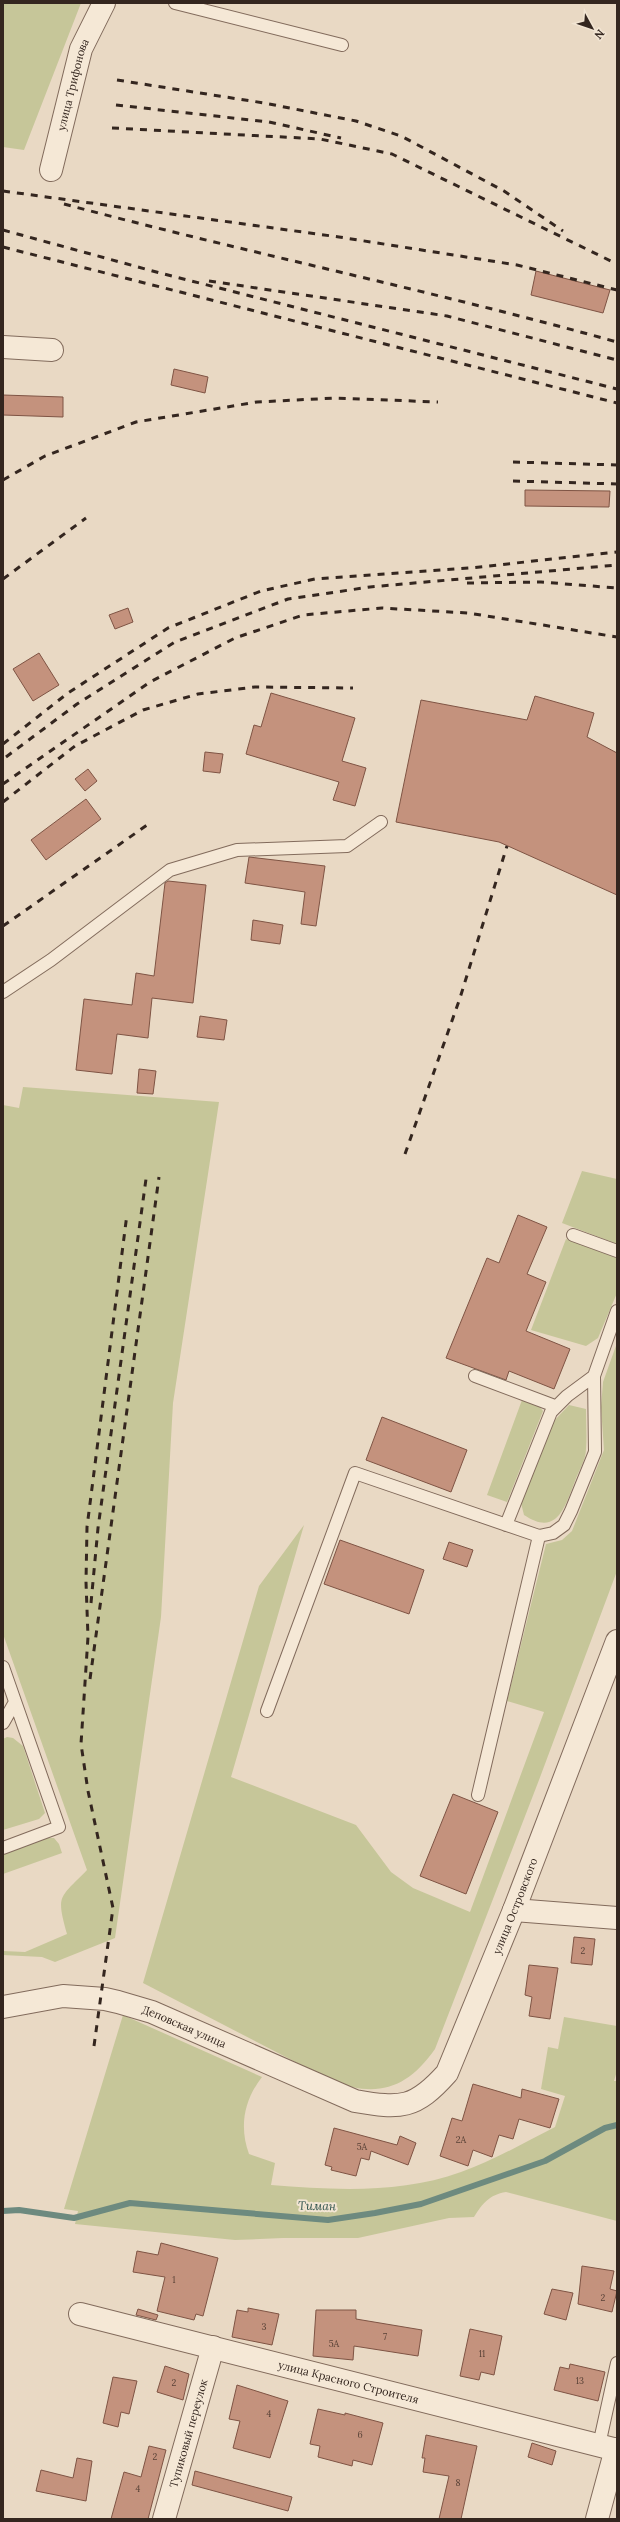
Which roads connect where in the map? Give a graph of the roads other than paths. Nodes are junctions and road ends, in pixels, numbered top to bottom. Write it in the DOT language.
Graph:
graph roads {
  1 [pos="104,3"];
  2 [pos="175,3"];
  3 [pos="342,45"];
  4 [pos="51,170"];
  5 [pos="3,347"];
  6 [pos="52,350"];
  7 [pos="381,822"];
  8 [pos="3,992"];
  9 [pos="573,1235"];
  10 [pos="617,1251"];
  11 [pos="617,1311"];
  12 [pos="475,1376"];
  13 [pos="594,1376"];
  14 [pos="555,1406"];
  15 [pos="506,1524"];
  16 [pos="539,1536"];
  17 [pos="617,1642"];
  18 [pos="3,1667"];
  19 [pos="15,1702"];
  20 [pos="267,1710"];
  21 [pos="3,1723"];
  22 [pos="478,1795"];
  23 [pos="3,1848"];
  24 [pos="514,1910"];
  25 [pos="617,1918"];
  26 [pos="3,2007"];
  27 [pos="355,2101"];
  28 [pos="80,2314"];
  29 [pos="213,2347"];
  30 [pos="617,2363"];
  31 [pos="611,2448"];
  32 [pos="164,2519"];
  33 [pos="597,2519"];
  1 -- 4 [label="street, улица Трифонова"];
  2 -- 3 [label="lane"];
  5 -- 6 [label="street"];
  7 -- 8 [label="lane"];
  9 -- 10 [label="lane"];
  11 -- 13 [label="lane"];
  12 -- 14 [label="lane"];
  13 -- 14 [label="lane"];
  13 -- 16 [label="lane"];
  14 -- 15 [label="lane"];
  15 -- 16 [label="lane"];
  15 -- 20 [label="lane"];
  16 -- 22 [label="lane"];
  17 -- 24 [label="street, улица Островского"];
  18 -- 19 [label="lane"];
  19 -- 21 [label="lane"];
  19 -- 23 [label="lane"];
  24 -- 25 [label="street"];
  24 -- 27 [label="street, улица Островского"];
  26 -- 27 [label="street, Деповская улица"];
  28 -- 29 [label="street, улица Красного Строителя"];
  29 -- 31 [label="street, улица Красного Строителя"];
  29 -- 32 [label="street, Тупиковый переулок"];
  30 -- 31 [label="lane"];
  31 -- 33 [label="street"];
}
